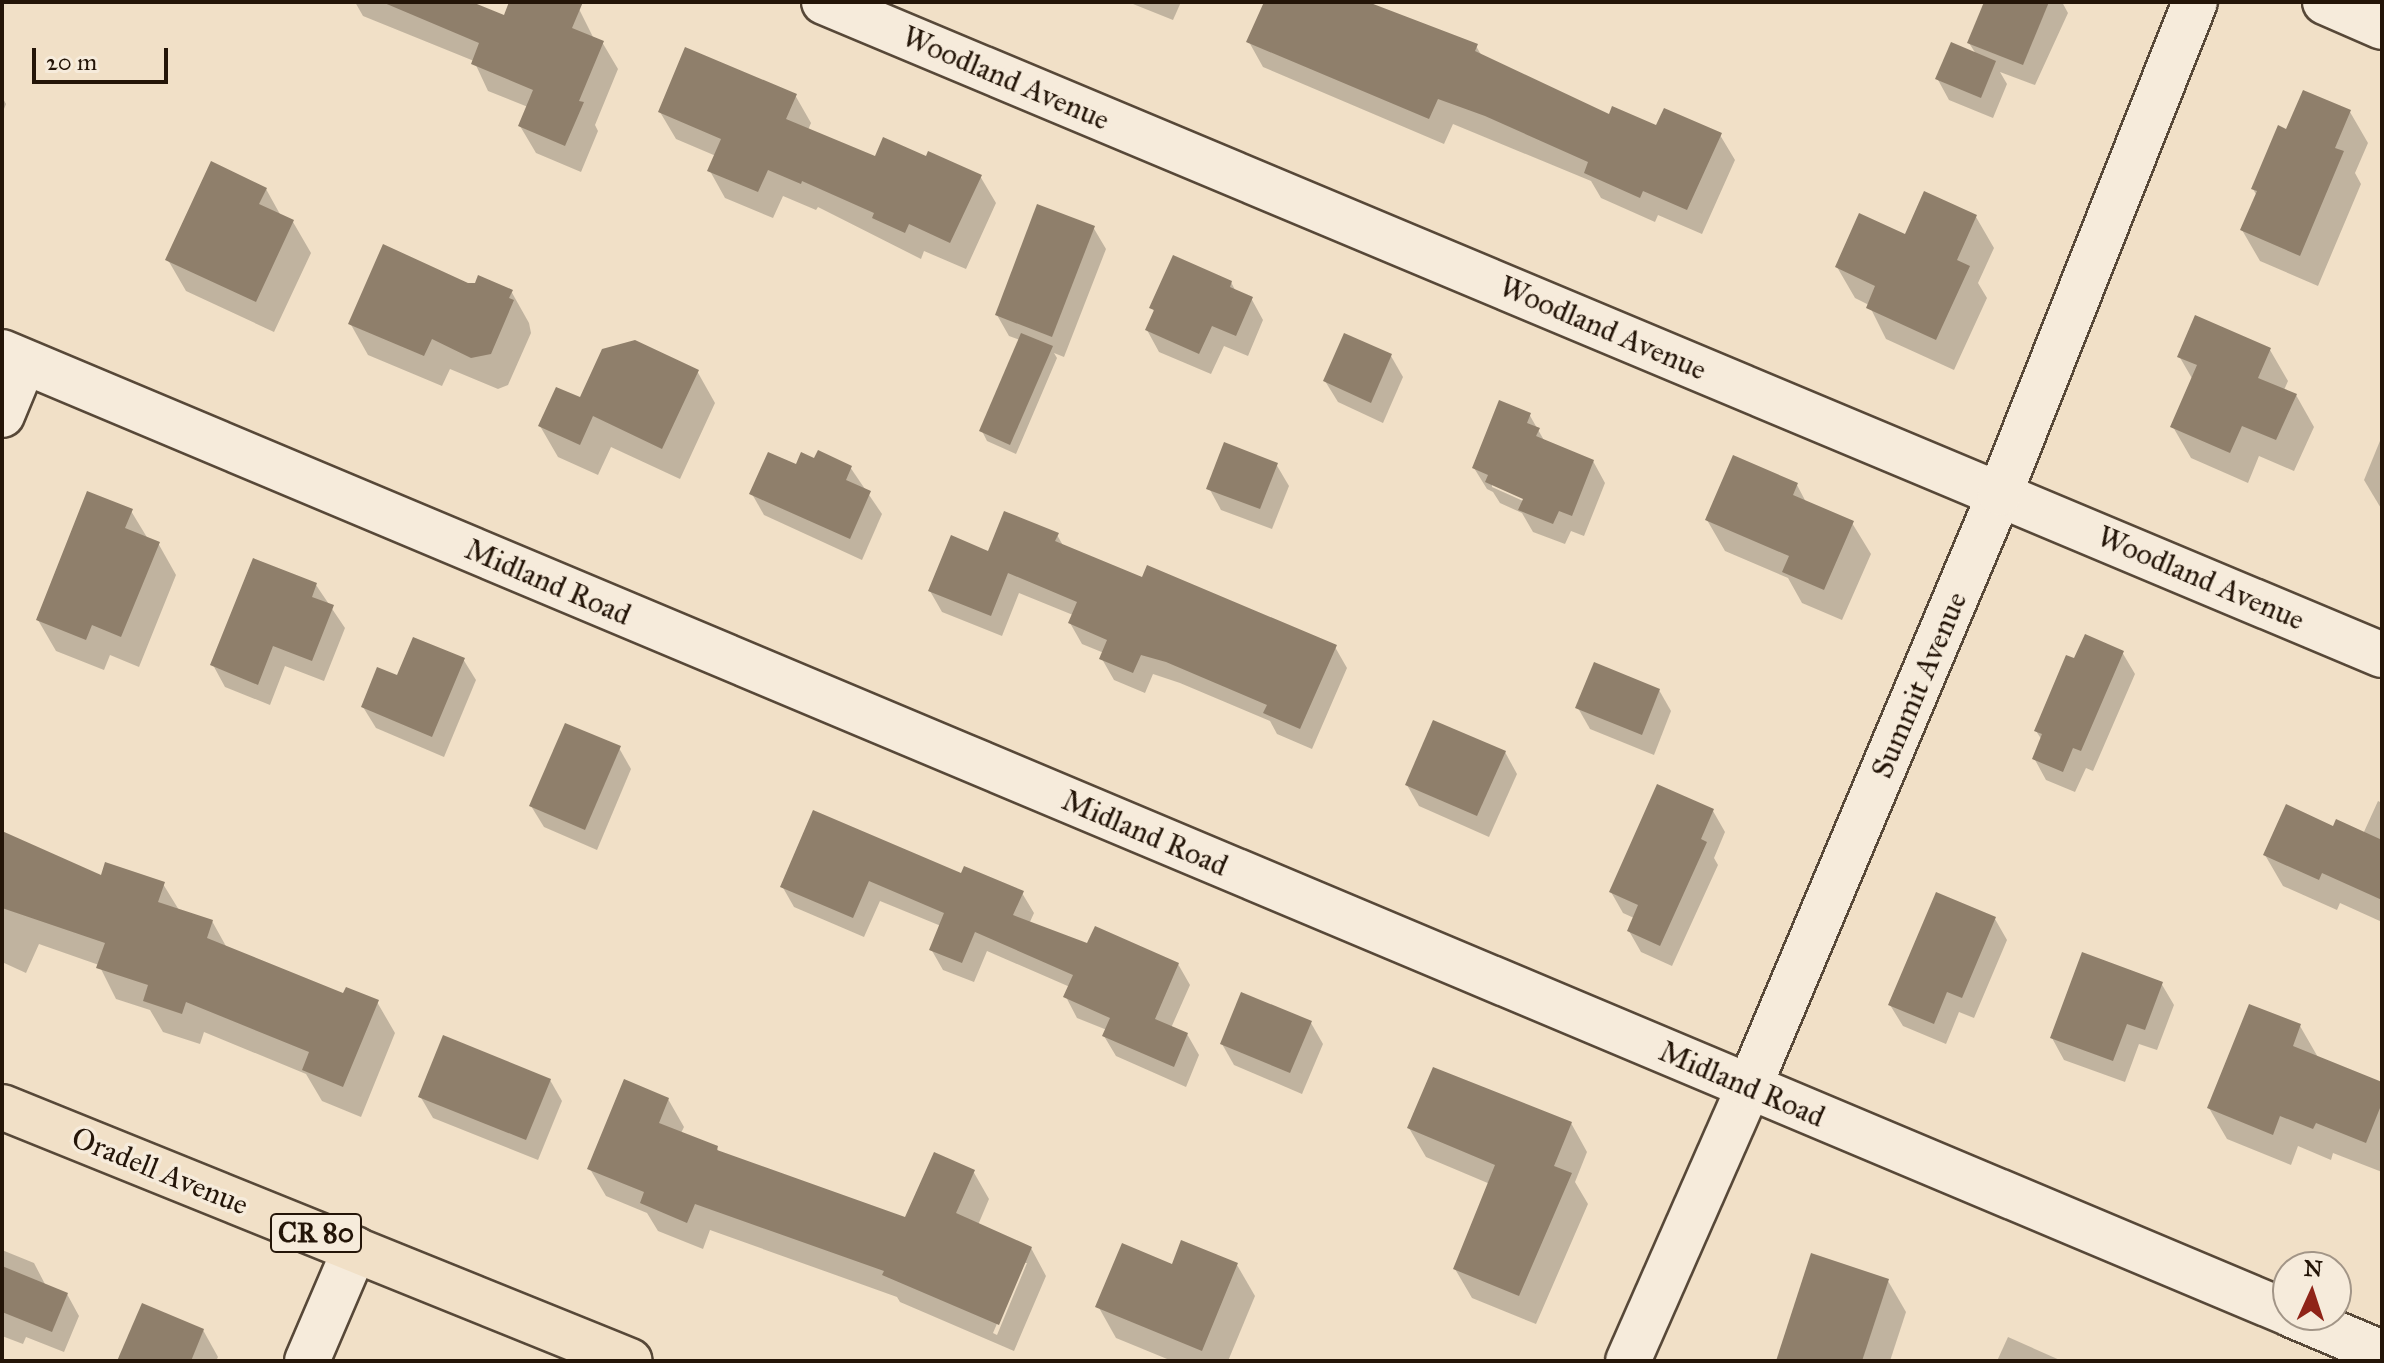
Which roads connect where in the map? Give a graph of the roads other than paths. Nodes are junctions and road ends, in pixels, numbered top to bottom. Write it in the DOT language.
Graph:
graph roads {
  1 [pos="824,2"];
  2 [pos="2195,2"];
  3 [pos="2325,2"];
  4 [pos="2382,27"];
  5 [pos="13,357"];
  6 [pos="2,415"];
  7 [pos="2000,493"];
  8 [pos="2382,655"];
  9 [pos="1749,1087"];
  10 [pos="2,1107"];
  11 [pos="355,1249"];
  12 [pos="2272,1306"];
  13 [pos="2330,1331"];
  14 [pos="2382,1353"];
  15 [pos="307,1361"];
  16 [pos="630,1361"];
  17 [pos="1628,1361"];
  1 -- 7 [label="street, Woodland Avenue"];
  2 -- 7 [label="street, Summit Avenue"];
  3 -- 4 [label="street"];
  5 -- 6 [label="street"];
  5 -- 9 [label="street, Midland Road"];
  7 -- 8 [label="street, Woodland Avenue"];
  7 -- 9 [label="street, Summit Avenue"];
  9 -- 12 [label="street, Midland Road"];
  9 -- 17 [label="street, Summit Avenue"];
  10 -- 11 [label="main road, Oradell Avenue / CR 80"];
  11 -- 15 [label="street"];
  11 -- 16 [label="main road, Oradell Avenue / CR 80"];
  13 -- 14 [label="street, Midland Road"];
}
